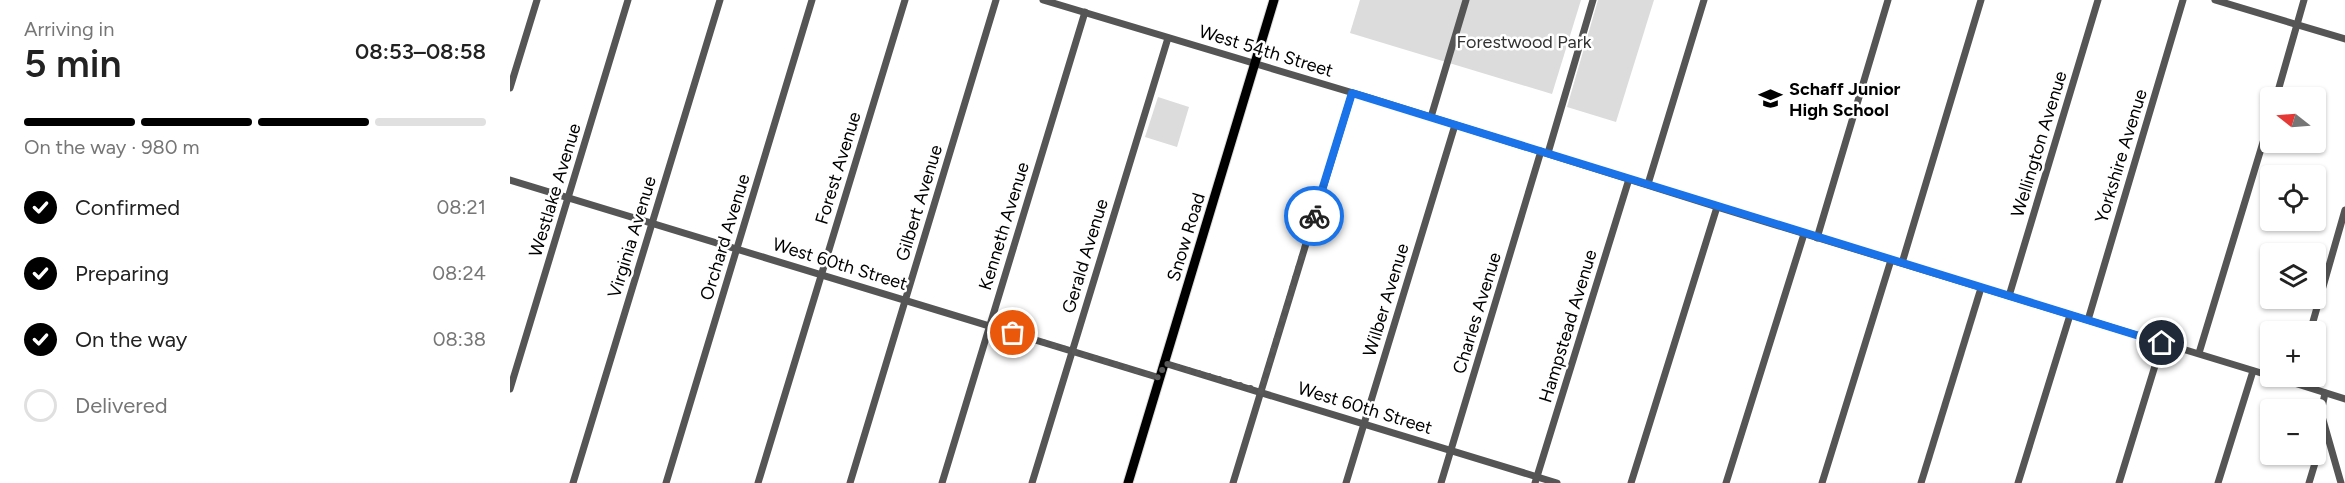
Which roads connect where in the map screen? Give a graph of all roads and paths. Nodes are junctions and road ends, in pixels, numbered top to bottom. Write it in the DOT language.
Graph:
graph roads {
  1 [pos="537,0"];
  2 [pos="628,0"];
  3 [pos="720,0"];
  4 [pos="812,0"];
  5 [pos="905,0"];
  6 [pos="996,0"];
  7 [pos="1044,0"];
  8 [pos="1275,0"];
  9 [pos="1466,0"];
  10 [pos="1593,0"];
  11 [pos="1704,0"];
  12 [pos="1888,0"];
  13 [pos="1981,0"];
  14 [pos="2098,0"];
  15 [pos="2183,0"];
  16 [pos="2215,0"];
  17 [pos="2304,0"];
  18 [pos="1085,12"];
  19 [pos="2297,25"];
  20 [pos="1168,38"];
  21 [pos="2345,39"];
  22 [pos="1255,64"];
  23 [pos="2279,87"];
  24 [pos="510,88"];
  25 [pos="1352,93"];
  26 [pos="1431,117"];
  27 [pos="1455,125"];
  28 [pos="2260,151"];
  29 [pos="1545,152"];
  30 [pos="1629,179"];
  31 [pos="510,180"];
  32 [pos="1648,184"];
  33 [pos="569,198"];
  34 [pos="1717,207"];
  35 [pos="2345,210"];
  36 [pos="652,223"];
  37 [pos="1804,234"];
  38 [pos="1817,238"];
  39 [pos="737,248"];
  40 [pos="1892,260"];
  41 [pos="1902,263"];
  42 [pos="822,274"];
  43 [pos="1981,288"];
  44 [pos="2009,296"];
  45 [pos="905,300"];
  46 [pos="2070,315"];
  47 [pos="2088,320"];
  48 [pos="2313,321"];
  49 [pos="990,326"];
  50 [pos="2162,343"];
  51 [pos="1072,352"];
  52 [pos="2199,354"];
  53 [pos="1164,363"];
  54 [pos="2253,371"];
  55 [pos="2260,373"];
  56 [pos="1160,378"];
  57 [pos="2311,387"];
  58 [pos="510,389"];
  59 [pos="1261,391"];
  60 [pos="2325,393"];
  61 [pos="2324,399"];
  62 [pos="2345,399"];
  63 [pos="1364,423"];
  64 [pos="2326,433"];
  65 [pos="1451,450"];
  66 [pos="2314,465"];
  67 [pos="1536,480"];
  68 [pos="573,483"];
  69 [pos="666,483"];
  70 [pos="758,483"];
  71 [pos="850,483"];
  72 [pos="942,483"];
  73 [pos="1032,483"];
  74 [pos="1128,483"];
  75 [pos="1233,483"];
  76 [pos="1346,483"];
  77 [pos="1441,483"];
  78 [pos="1557,483"];
  79 [pos="1630,483"];
  80 [pos="1726,483"];
  81 [pos="1822,483"];
  82 [pos="1921,483"];
  83 [pos="2018,483"];
  84 [pos="2119,483"];
  85 [pos="2218,483"];
  86 [pos="2309,483"];
  87 [pos="2341,483"];
  1 -- 24 [label="street"];
  2 -- 33 [label="street, Westlake Avenue"];
  3 -- 36 [label="street, Virginia Avenue"];
  4 -- 39 [label="street, Orchard Avenue"];
  5 -- 42 [label="street, Forest Avenue"];
  6 -- 45 [label="street, Gilbert Avenue"];
  7 -- 18 [label="street, West 54th Street"];
  8 -- 22 [label="main road, Snow Road"];
  9 -- 26 [label="street"];
  10 -- 29 [label="street, Charles Avenue"];
  11 -- 32 [label="street"];
  12 -- 38 [label="street"];
  13 -- 41 [label="street"];
  14 -- 44 [label="street, Wellington Avenue"];
  15 -- 47 [label="street, Yorkshire Avenue"];
  16 -- 19 [label="street"];
  17 -- 19 [label="street"];
  18 -- 20 [label="street, West 54th Street"];
  18 -- 49 [label="street, Kenneth Avenue"];
  19 -- 21 [label="street"];
  19 -- 23 [label="street"];
  20 -- 22 [label="street, West 54th Street"];
  20 -- 51 [label="street, Gerald Avenue"];
  22 -- 25 [label="street, West 54th Street"];
  22 -- 53 [label="main road, Snow Road"];
  25 -- 26 [label="street, West 54th Street"];
  25 -- 59 [label="street"];
  26 -- 27 [label="street, West 54th Street"];
  27 -- 29 [label="street, West 54th Street"];
  27 -- 63 [label="street, Wilber Avenue"];
  28 -- 52 [label="street"];
  29 -- 30 [label="street, West 54th Street"];
  29 -- 65 [label="street, Charles Avenue"];
  30 -- 32 [label="street, West 54th Street"];
  30 -- 67 [label="street, Hampstead Avenue"];
  31 -- 33 [label="street, West 60th Street"];
  32 -- 34 [label="street, West 54th Street"];
  33 -- 36 [label="street, West 60th Street"];
  33 -- 58 [label="street, Westlake Avenue"];
  34 -- 37 [label="street, West 54th Street"];
  34 -- 79 [label="street"];
  35 -- 48 [label="street"];
  36 -- 39 [label="street, West 60th Street"];
  36 -- 68 [label="street, Virginia Avenue"];
  37 -- 38 [label="street, West 54th Street"];
  37 -- 80 [label="street"];
  38 -- 40 [label="street, West 54th Street"];
  39 -- 42 [label="street, West 60th Street"];
  39 -- 69 [label="street, Orchard Avenue"];
  40 -- 41 [label="street, West 54th Street"];
  40 -- 81 [label="street"];
  41 -- 43 [label="street, West 54th Street"];
  42 -- 45 [label="street, West 60th Street"];
  42 -- 70 [label="street, Forest Avenue"];
  43 -- 44 [label="street, West 54th Street"];
  43 -- 82 [label="street"];
  44 -- 46 [label="street, West 54th Street"];
  45 -- 49 [label="street, West 60th Street"];
  45 -- 71 [label="street, Gilbert Avenue"];
  46 -- 47 [label="street, West 54th Street"];
  46 -- 83 [label="street"];
  47 -- 50 [label="street, West 54th Street"];
  49 -- 51 [label="street, West 60th Street"];
  49 -- 72 [label="street, Kenneth Avenue"];
  50 -- 52 [label="street, West 54th Street"];
  50 -- 84 [label="street"];
  51 -- 56 [label="street, West 60th Street"];
  51 -- 73 [label="street, Gerald Avenue"];
  52 -- 54 [label="street, West 54th Street"];
  53 -- 56 [label="main road, Snow Road"];
  53 -- 59 [label="street, West 60th Street"];
  54 -- 55 [label="street, West 54th Street"];
  54 -- 85 [label="street"];
  56 -- 74 [label="main road, Snow Road"];
  57 -- 60 [label="street, West 54th Street"];
  59 -- 63 [label="street, West 60th Street"];
  59 -- 75 [label="street"];
  60 -- 61 [label="street"];
  60 -- 62 [label="street, West 54th Street"];
  63 -- 65 [label="street, West 60th Street"];
  63 -- 76 [label="street, Wilber Avenue"];
  64 -- 87 [label="street"];
  65 -- 67 [label="street, West 60th Street"];
  65 -- 77 [label="street, Charles Avenue"];
  66 -- 86 [label="street"];
  67 -- 78 [label="street, West 60th Street"];
}
